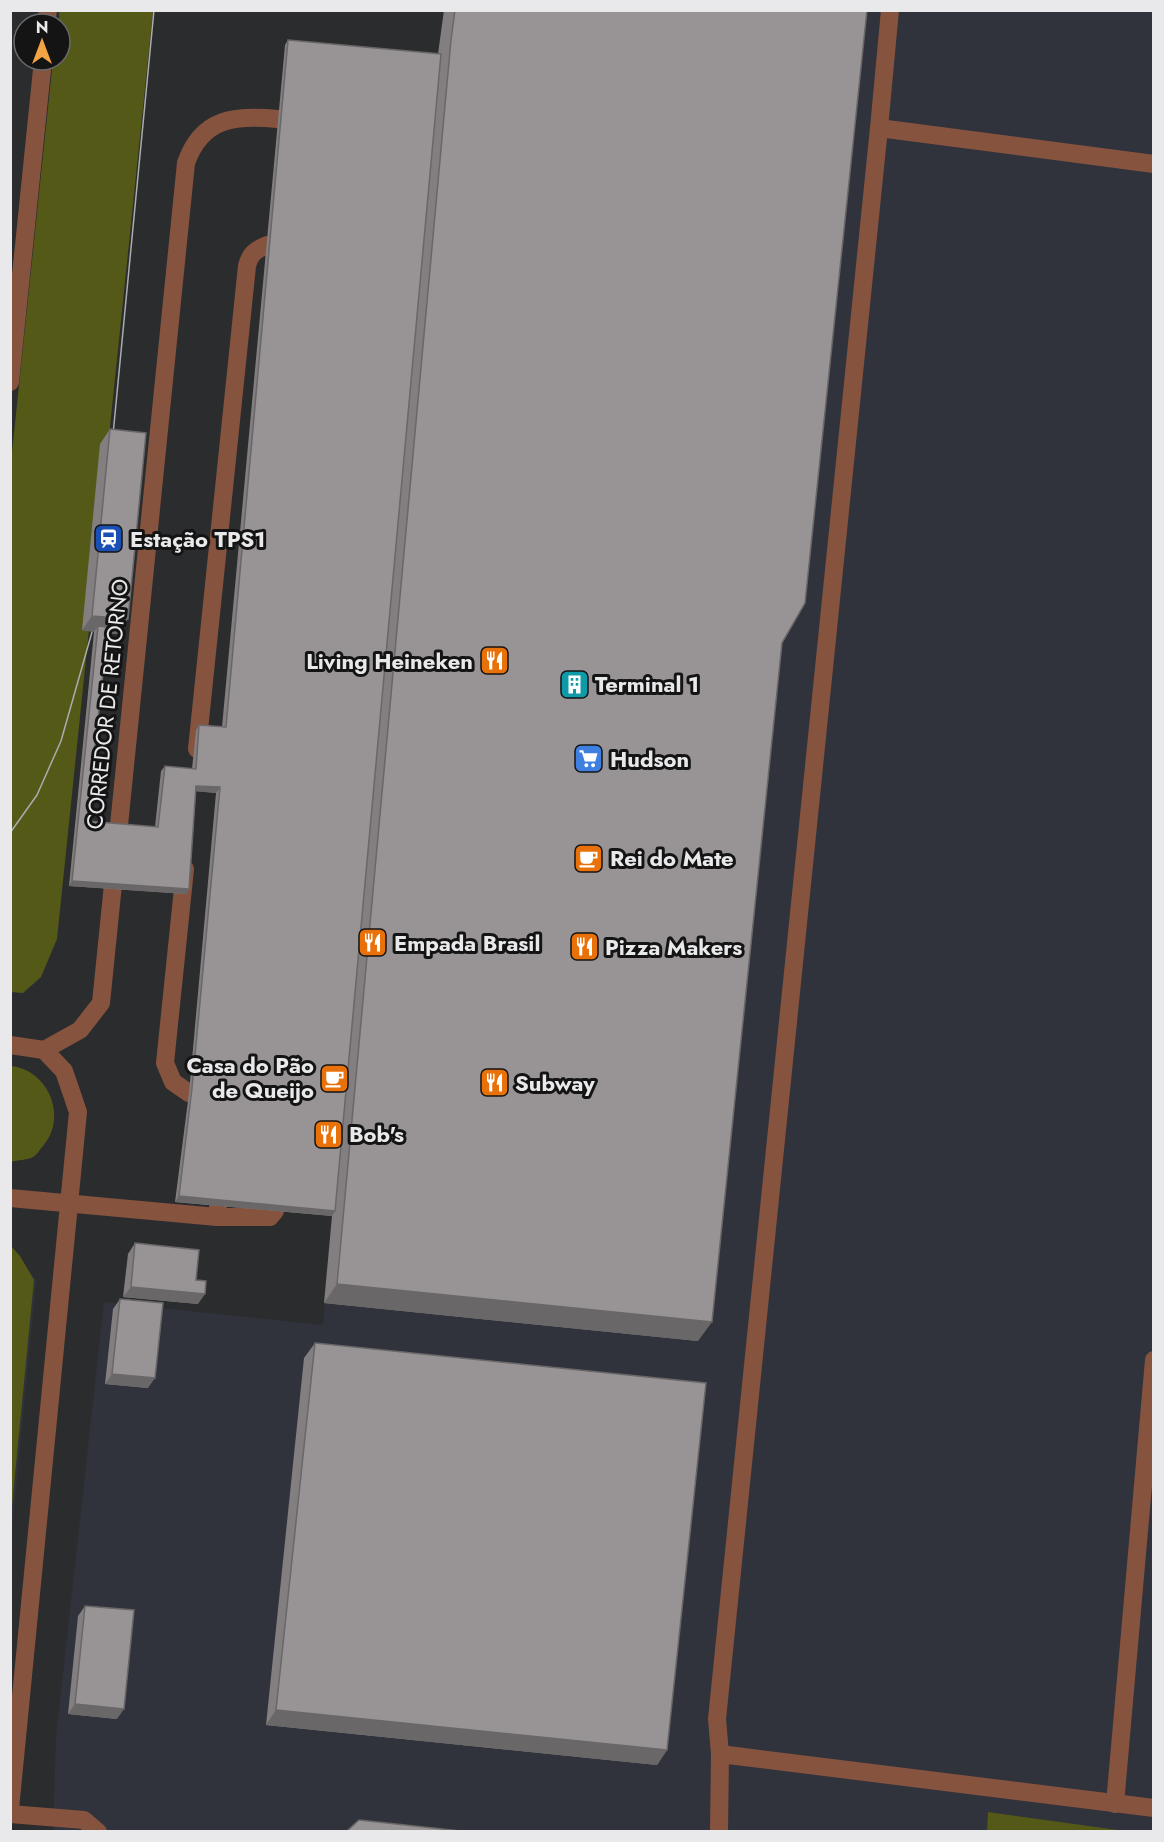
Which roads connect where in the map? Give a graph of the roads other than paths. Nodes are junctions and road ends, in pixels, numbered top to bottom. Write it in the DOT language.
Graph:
graph roads {
  1 [pos="890,10"];
  2 [pos="42,72"];
  3 [pos="278,118"];
  4 [pos="879,128"];
  5 [pos="1154,164"];
  6 [pos="267,245"];
  7 [pos="10,382"];
  8 [pos="195,766"];
  9 [pos="187,849"];
  10 [pos="15,1045"];
  11 [pos="44,1050"];
  12 [pos="189,1093"];
  13 [pos="10,1198"];
  14 [pos="69,1204"];
  15 [pos="275,1211"];
  16 [pos="1154,1360"];
  17 [pos="720,1754"];
  18 [pos="1115,1804"];
  19 [pos="1154,1808"];
  20 [pos="10,1809"];
  21 [pos="10,1814"];
  22 [pos="98,1832"];
  23 [pos="719,1832"];
  1 -- 4 [label="street"];
  2 -- 7 [label="street"];
  3 -- 11 [label="street, CORREDOR DE RETORNO"];
  4 -- 5 [label="street"];
  4 -- 17 [label="street"];
  6 -- 8 [label="street"];
  9 -- 12 [label="street"];
  10 -- 11 [label="street"];
  11 -- 14 [label="street"];
  13 -- 14 [label="street"];
  14 -- 15 [label="street"];
  14 -- 20 [label="street"];
  16 -- 18 [label="street"];
  17 -- 18 [label="street"];
  17 -- 23 [label="street"];
  18 -- 19 [label="street"];
  21 -- 22 [label="street"];
}
